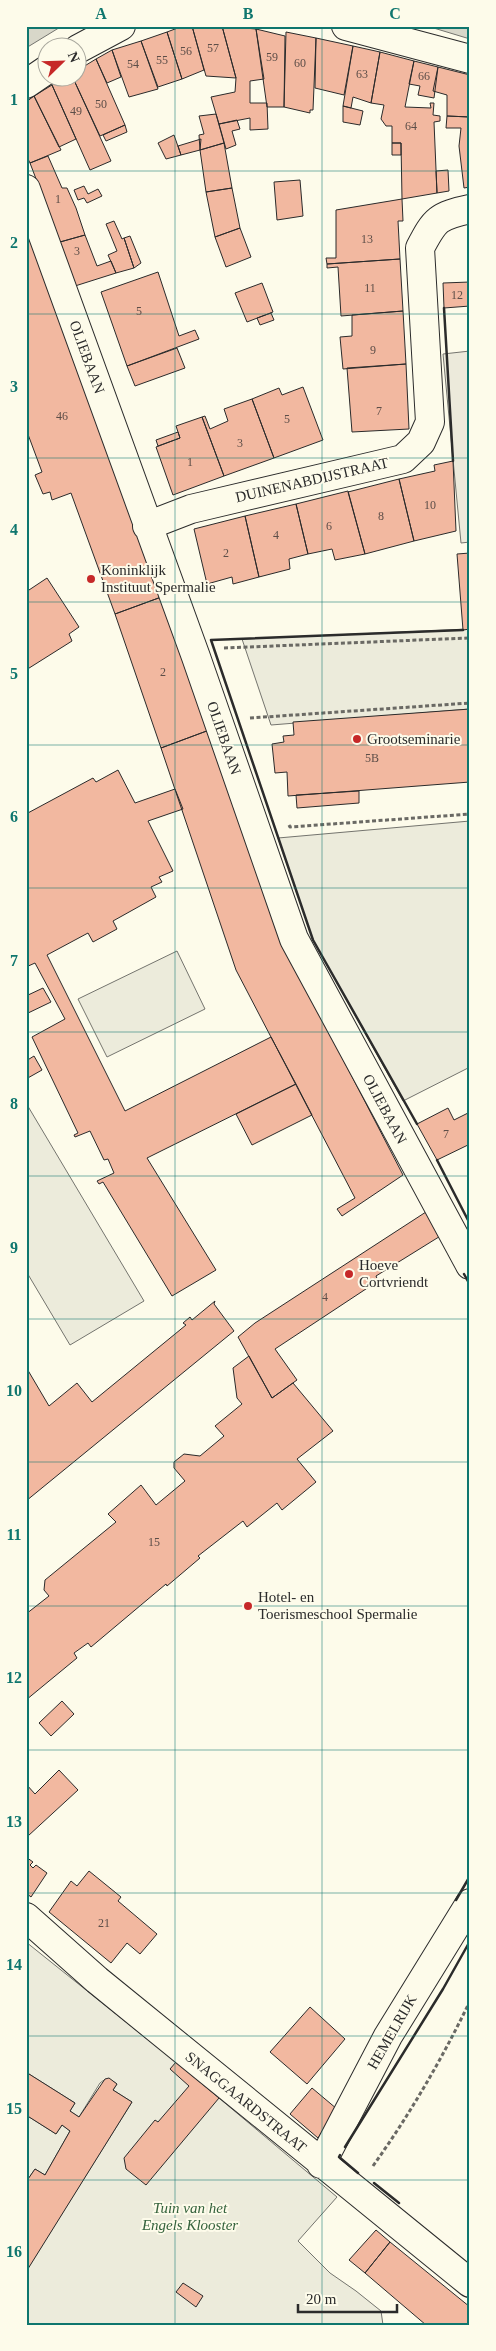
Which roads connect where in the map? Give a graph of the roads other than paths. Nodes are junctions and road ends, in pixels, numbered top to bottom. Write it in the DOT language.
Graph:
graph roads {
  1 [pos="121,26"];
  2 [pos="346,26"];
  3 [pos="88,44"];
  4 [pos="470,59"];
  5 [pos="38,76"];
  6 [pos="26,84"];
  7 [pos="26,189"];
  8 [pos="470,209"];
  9 [pos="147,526"];
  10 [pos="470,1265"];
  11 [pos="470,1903"];
  12 [pos="26,1917"];
  13 [pos="321,2164"];
  14 [pos="470,2282"];
  1 -- 3 [label="street"];
  2 -- 4 [label="street"];
  5 -- 6 [label="street"];
  7 -- 9 [label="street, OLIEBAAN"];
  8 -- 9 [label="street, DUINENABDIJSTRAAT"];
  9 -- 10 [label="street, OLIEBAAN"];
  11 -- 13 [label="street, HEMELRIJK"];
  12 -- 13 [label="street, SNAGGAARDSTRAAT"];
  13 -- 14 [label="street, SNAGGAARDSTRAAT"];
}
